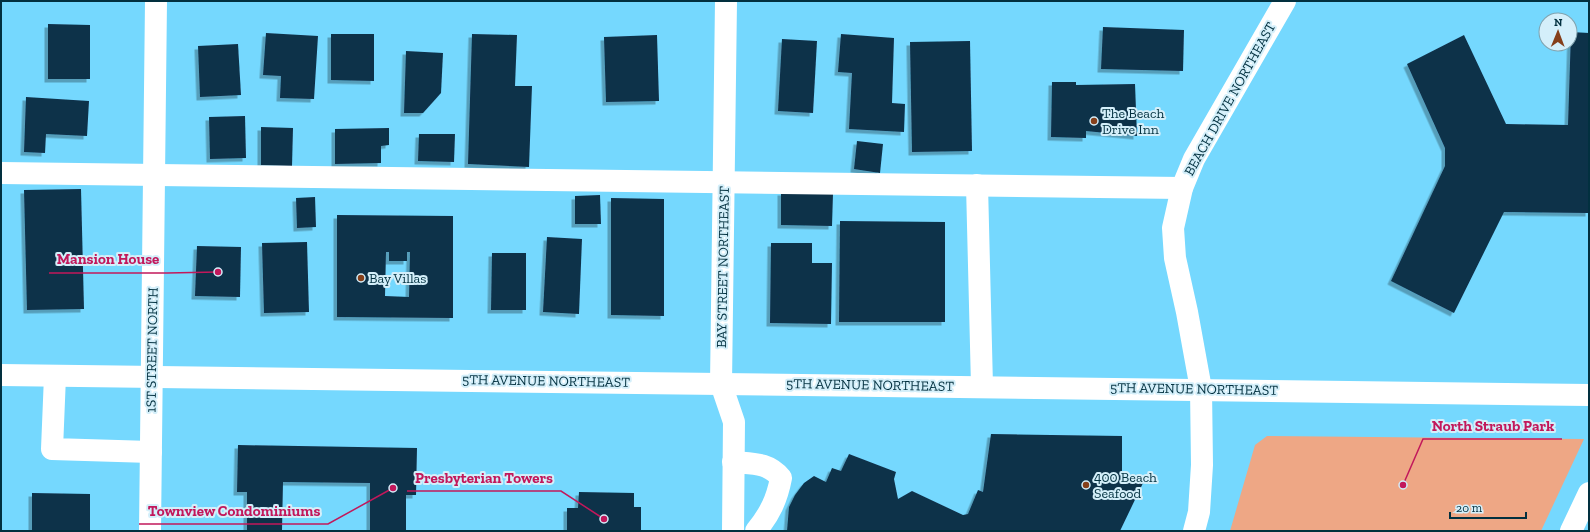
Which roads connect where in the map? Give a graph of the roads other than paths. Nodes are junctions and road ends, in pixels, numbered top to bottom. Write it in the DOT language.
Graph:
graph roads {
  1 [pos="156,1"];
  2 [pos="726,1"];
  3 [pos="1284,1"];
  4 [pos="1,173"];
  5 [pos="154,175"];
  6 [pos="724,182"];
  7 [pos="977,185"];
  8 [pos="1182,188"];
  9 [pos="1,375"];
  10 [pos="55,376"];
  11 [pos="151,376"];
  12 [pos="721,384"];
  13 [pos="982,386"];
  14 [pos="1201,389"];
  15 [pos="1589,395"];
  16 [pos="151,452"];
  17 [pos="733,462"];
  18 [pos="1589,493"];
  19 [pos="150,531"];
  20 [pos="733,531"];
  21 [pos="756,531"];
  22 [pos="1194,531"];
  23 [pos="1571,531"];
  1 -- 5 [label="street, 1ST STREET NORTH"];
  2 -- 6 [label="street, BAY STREET NORTHEAST"];
  3 -- 8 [label="street, BEACH DRIVE NORTHEAST"];
  4 -- 5 [label="street"];
  5 -- 6 [label="street"];
  5 -- 11 [label="street, 1ST STREET NORTH"];
  6 -- 7 [label="street"];
  6 -- 12 [label="street, BAY STREET NORTHEAST"];
  7 -- 8 [label="street"];
  7 -- 13 [label="street"];
  8 -- 14 [label="street, BEACH DRIVE NORTHEAST"];
  9 -- 10 [label="street, 5TH AVENUE NORTHEAST"];
  10 -- 11 [label="street, 5TH AVENUE NORTHEAST"];
  10 -- 16 [label="street"];
  11 -- 12 [label="street, 5TH AVENUE NORTHEAST"];
  11 -- 16 [label="street, 1ST STREET NORTH"];
  12 -- 13 [label="street, 5TH AVENUE NORTHEAST"];
  12 -- 17 [label="street, BAY STREET NORTHEAST"];
  13 -- 14 [label="street, 5TH AVENUE NORTHEAST"];
  14 -- 15 [label="street, 5TH AVENUE NORTHEAST"];
  14 -- 22 [label="street, BEACH DRIVE NORTHEAST"];
  16 -- 19 [label="street, 1ST STREET NORTH"];
  17 -- 20 [label="street, BAY STREET NORTHEAST"];
  17 -- 21 [label="street"];
  18 -- 23 [label="street"];
}
